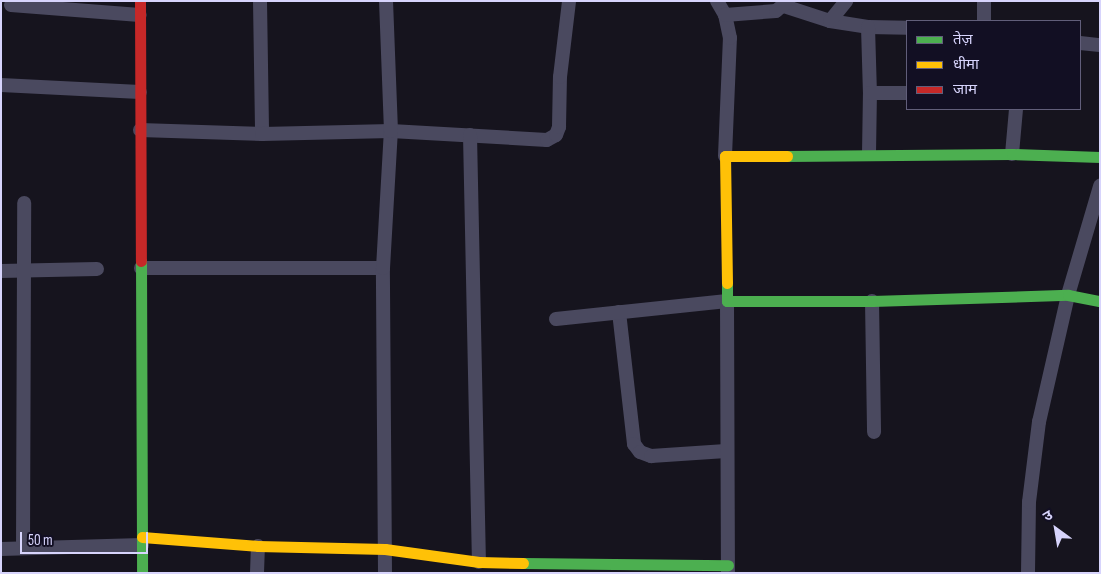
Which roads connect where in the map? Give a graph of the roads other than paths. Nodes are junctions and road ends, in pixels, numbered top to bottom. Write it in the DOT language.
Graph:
graph roads {
  1 [pos="260,1"];
  2 [pos="386,1"];
  3 [pos="569,1"];
  4 [pos="717,1"];
  5 [pos="846,1"];
  6 [pos="984,1"];
  7 [pos="786,4"];
  8 [pos="11,5"];
  9 [pos="140,8"];
  10 [pos="725,15"];
  11 [pos="984,20"];
  12 [pos="830,21"];
  13 [pos="868,27"];
  14 [pos="906,28"];
  15 [pos="1081,43"];
  16 [pos="1100,45"];
  17 [pos="1,85"];
  18 [pos="140,92"];
  19 [pos="870,93"];
  20 [pos="906,93"];
  21 [pos="1016,110"];
  22 [pos="140,130"];
  23 [pos="391,130"];
  24 [pos="262,134"];
  25 [pos="470,135"];
  26 [pos="869,154"];
  27 [pos="1012,154"];
  28 [pos="725,156"];
  29 [pos="1100,157"];
  30 [pos="1100,186"];
  31 [pos="24,203"];
  32 [pos="141,268"];
  33 [pos="383,268"];
  34 [pos="97,269"];
  35 [pos="1,271"];
  36 [pos="24,271"];
  37 [pos="1068,295"];
  38 [pos="1100,300"];
  39 [pos="726,301"];
  40 [pos="872,301"];
  41 [pos="619,312"];
  42 [pos="556,319"];
  43 [pos="874,432"];
  44 [pos="726,451"];
  45 [pos="142,541"];
  46 [pos="258,546"];
  47 [pos="23,548"];
  48 [pos="1,549"];
  49 [pos="386,549"];
  50 [pos="479,562"];
  51 [pos="502,567"];
  52 [pos="728,569"];
  53 [pos="142,573"];
  54 [pos="257,573"];
  55 [pos="385,573"];
  56 [pos="1028,573"];
  1 -- 24 [label="street"];
  2 -- 23 [label="street"];
  3 -- 25 [label="street"];
  4 -- 10 [label="street"];
  5 -- 12 [label="street"];
  6 -- 11 [label="street"];
  7 -- 10 [label="street"];
  7 -- 12 [label="street"];
  8 -- 9 [label="street"];
  9 -- 18 [label="street"];
  10 -- 28 [label="street"];
  12 -- 13 [label="street"];
  13 -- 14 [label="street"];
  13 -- 19 [label="street"];
  15 -- 16 [label="street"];
  17 -- 18 [label="street"];
  18 -- 22 [label="street"];
  19 -- 20 [label="street"];
  19 -- 26 [label="street"];
  21 -- 27 [label="street"];
  22 -- 24 [label="street"];
  22 -- 32 [label="street"];
  23 -- 24 [label="street"];
  23 -- 25 [label="street"];
  23 -- 33 [label="street"];
  25 -- 50 [label="street"];
  26 -- 27 [label="street"];
  26 -- 28 [label="street"];
  27 -- 29 [label="street"];
  28 -- 39 [label="street"];
  30 -- 37 [label="street"];
  31 -- 36 [label="street"];
  32 -- 33 [label="street"];
  32 -- 45 [label="street"];
  33 -- 49 [label="street"];
  34 -- 36 [label="street"];
  35 -- 36 [label="street"];
  36 -- 47 [label="street"];
  37 -- 38 [label="street"];
  37 -- 40 [label="street"];
  37 -- 56 [label="street"];
  39 -- 40 [label="street"];
  39 -- 41 [label="street"];
  39 -- 44 [label="street"];
  40 -- 43 [label="street"];
  41 -- 42 [label="street"];
  41 -- 44 [label="street"];
  44 -- 52 [label="street"];
  45 -- 46 [label="street"];
  45 -- 47 [label="street"];
  45 -- 53 [label="street"];
  46 -- 49 [label="street"];
  46 -- 54 [label="street"];
  47 -- 48 [label="street"];
  49 -- 50 [label="street"];
  49 -- 55 [label="street"];
  50 -- 51 [label="street"];
  51 -- 52 [label="street"];
}
